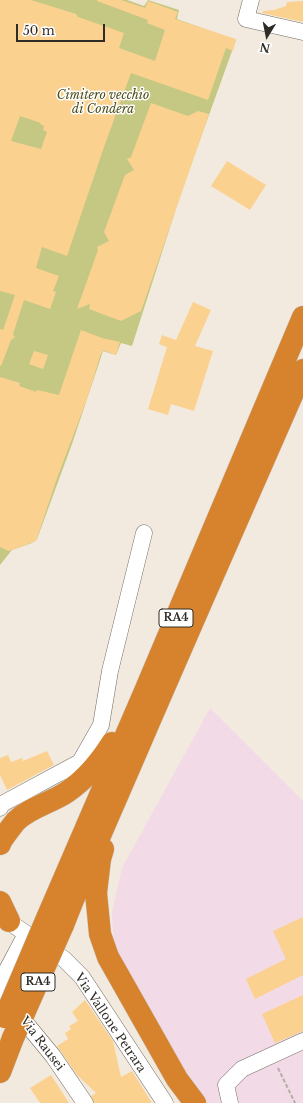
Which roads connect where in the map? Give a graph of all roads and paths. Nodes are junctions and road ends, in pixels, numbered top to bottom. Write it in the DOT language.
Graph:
graph roads {
  1 [pos="251,0"];
  2 [pos="303,32"];
  3 [pos="303,317"];
  4 [pos="303,370"];
  5 [pos="144,533"];
  6 [pos="145,691"];
  7 [pos="118,792"];
  8 [pos="0,808"];
  9 [pos="0,844"];
  10 [pos="9,918"];
  11 [pos="55,922"];
  12 [pos="0,984"];
  13 [pos="6,1028"];
  14 [pos="303,1041"];
  15 [pos="272,1055"];
  16 [pos="0,1072"];
  17 [pos="85,1103"];
  18 [pos="165,1103"];
  19 [pos="195,1103"];
  20 [pos="230,1103"];
  21 [pos="294,1103"];
  1 -- 2 [label="street"];
  3 -- 6 [label="highway, RA4"];
  4 -- 7 [label="highway, RA4"];
  5 -- 8 [label="street"];
  6 -- 9 [label="highway"];
  6 -- 11 [label="highway, RA4"];
  7 -- 11 [label="highway, RA4"];
  7 -- 19 [label="highway"];
  10 -- 12 [label="street, Via Rausei"];
  10 -- 18 [label="street, Via Vallone Petrara"];
  11 -- 13 [label="highway, RA4, bridge"];
  12 -- 17 [label="street, Via Rausei"];
  13 -- 16 [label="highway, RA4"];
  14 -- 15 [label="street"];
  15 -- 20 [label="street"];
  15 -- 21 [label="path"];
}
